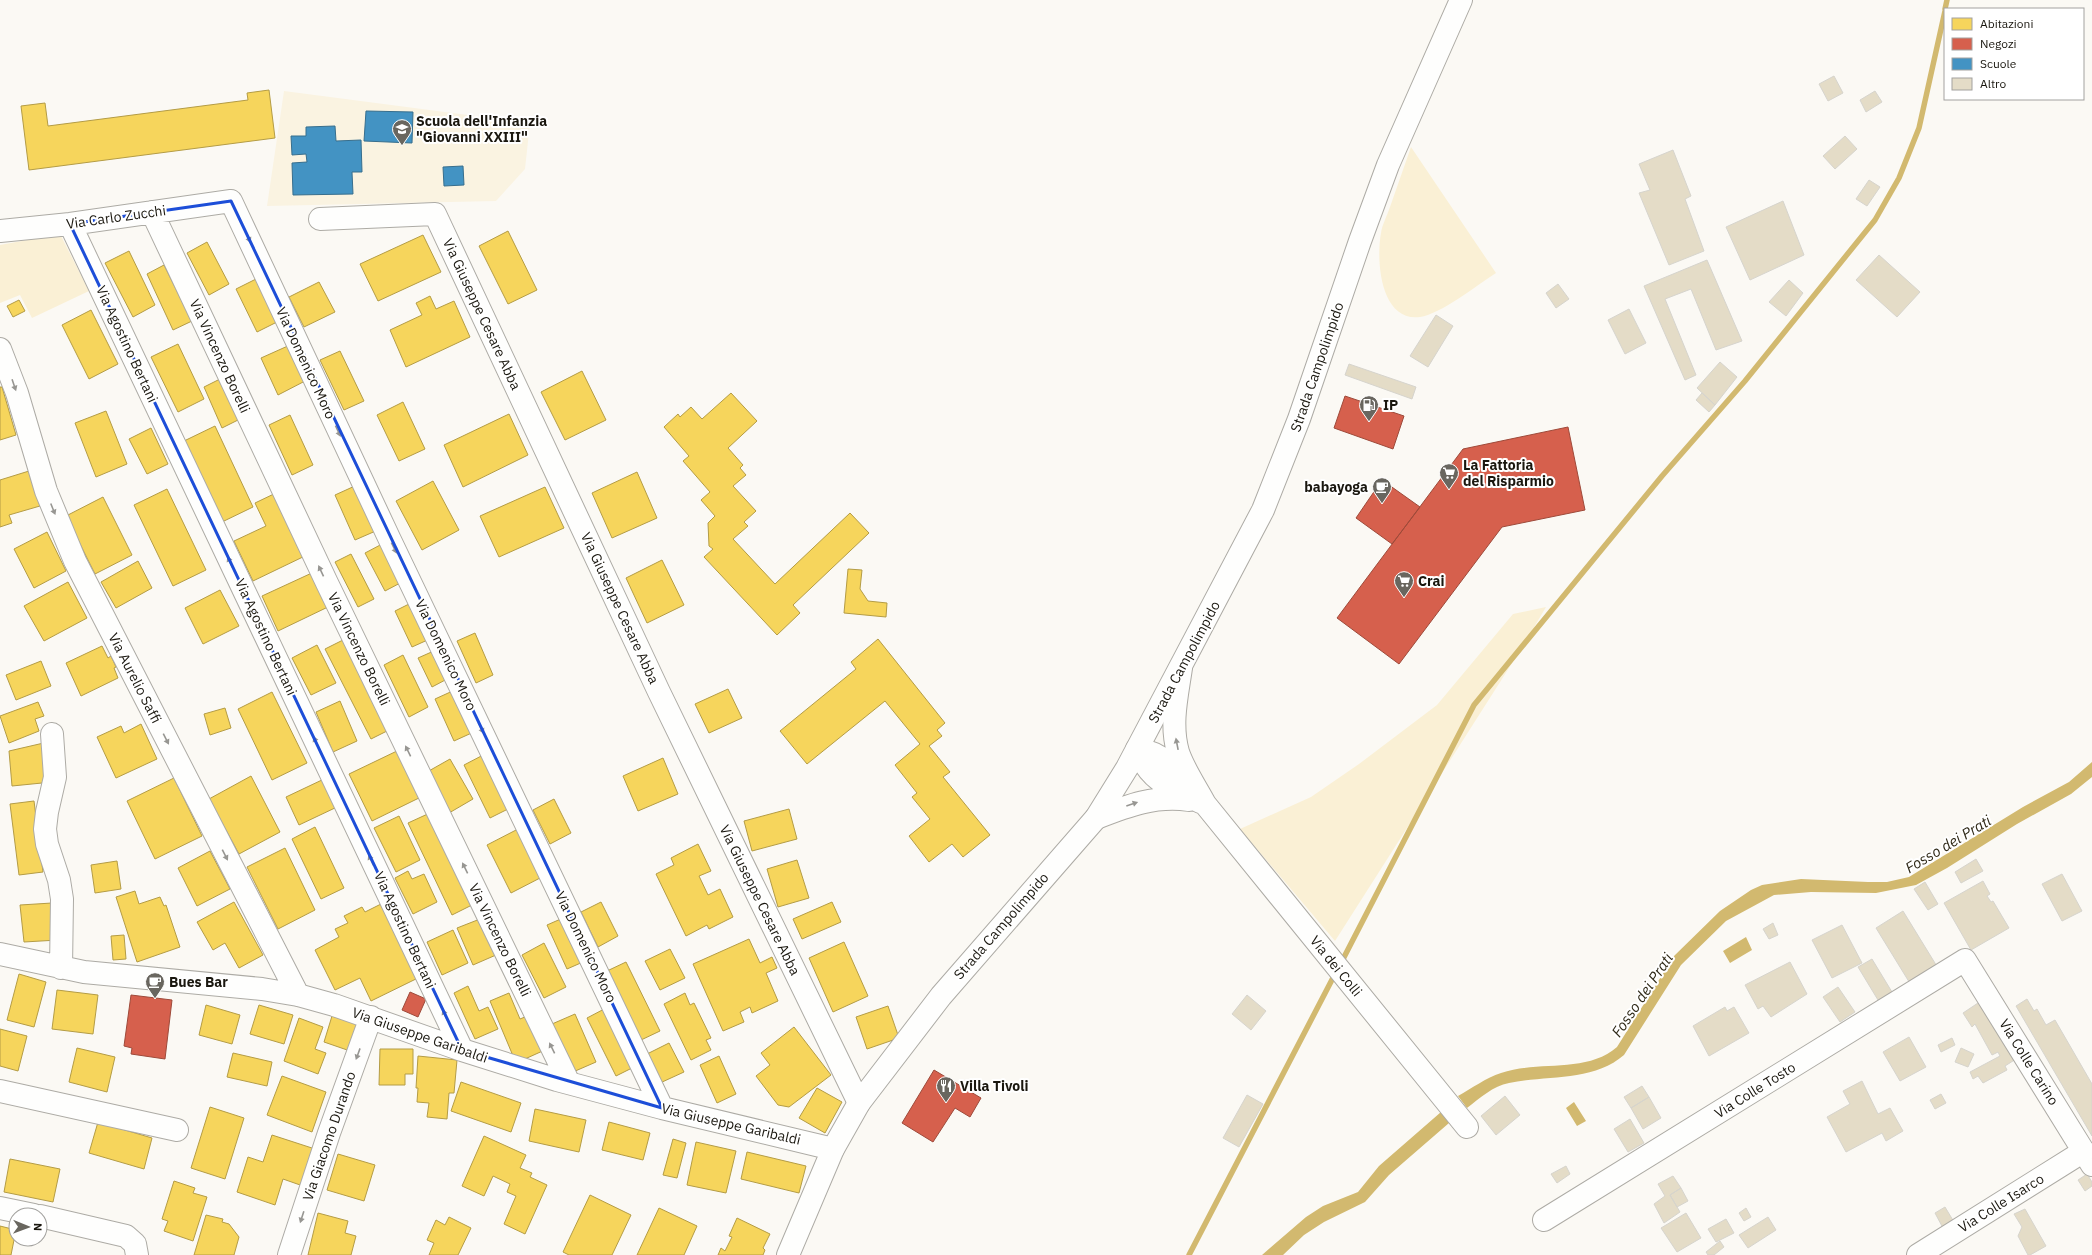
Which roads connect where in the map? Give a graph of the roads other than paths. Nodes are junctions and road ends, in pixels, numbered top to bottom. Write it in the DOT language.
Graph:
graph roads {
  1 [pos="1461,0"];
  2 [pos="231,202"];
  3 [pos="152,212"];
  4 [pos="320,219"];
  5 [pos="70,224"];
  6 [pos="0,231"];
  7 [pos="0,349"];
  8 [pos="1181,667"];
  9 [pos="52,734"];
  10 [pos="1137,749"];
  11 [pos="1205,804"];
  12 [pos="1096,818"];
  13 [pos="0,954"];
  14 [pos="1965,960"];
  15 [pos="61,968"];
  16 [pos="298,995"];
  17 [pos="371,1017"];
  18 [pos="462,1050"];
  19 [pos="569,1083"];
  20 [pos="0,1090"];
  21 [pos="859,1102"];
  22 [pos="662,1108"];
  23 [pos="1467,1127"];
  24 [pos="177,1130"];
  25 [pos="833,1149"];
  26 [pos="2088,1158"];
  27 [pos="48,1218"];
  28 [pos="1544,1220"];
  29 [pos="137,1255"];
  30 [pos="289,1255"];
  31 [pos="788,1255"];
  32 [pos="1918,1255"];
  1 -- 8 [label="street, Strada Campolimpido"];
  2 -- 3 [label="street, Via Carlo Zucchi"];
  2 -- 22 [label="street, Via Domenico Moro, one-way"];
  3 -- 5 [label="street, Via Carlo Zucchi"];
  19 -- 3 [label="street, Via Vincenzo Borelli, one-way"];
  4 -- 21 [label="street, Via Giuseppe Cesare Abba"];
  5 -- 6 [label="street, Via Carlo Zucchi"];
  18 -- 5 [label="street, Via Agostino Bertani, one-way"];
  7 -- 16 [label="street, Via Aurelio Saffi, one-way"];
  8 -- 10 [label="street, Strada Campolimpido"];
  11 -- 8 [label="street, Via dei Colli, one-way"];
  9 -- 15 [label="street"];
  10 -- 11 [label="street, Via dei Colli"];
  10 -- 12 [label="street, Strada Campolimpido"];
  12 -- 11 [label="street, one-way"];
  11 -- 23 [label="street, Via dei Colli"];
  12 -- 21 [label="street, Strada Campolimpido"];
  13 -- 15 [label="street, Via Giuseppe Garibaldi"];
  14 -- 26 [label="street, Via Colle Carino"];
  14 -- 28 [label="street, Via Colle Tosto"];
  15 -- 16 [label="street, Via Giuseppe Garibaldi"];
  16 -- 17 [label="street, Via Giuseppe Garibaldi"];
  17 -- 18 [label="street, Via Giuseppe Garibaldi"];
  17 -- 30 [label="street, Via Giacomo Durando, one-way"];
  18 -- 19 [label="street, Via Giuseppe Garibaldi"];
  19 -- 22 [label="street, Via Giuseppe Garibaldi"];
  20 -- 24 [label="street"];
  21 -- 25 [label="street, Strada Campolimpido"];
  22 -- 25 [label="street, Via Giuseppe Garibaldi"];
  25 -- 31 [label="street, Strada Campolimpido"];
  26 -- 32 [label="street, Via Colle Isarco"];
  27 -- 29 [label="street"];
}
